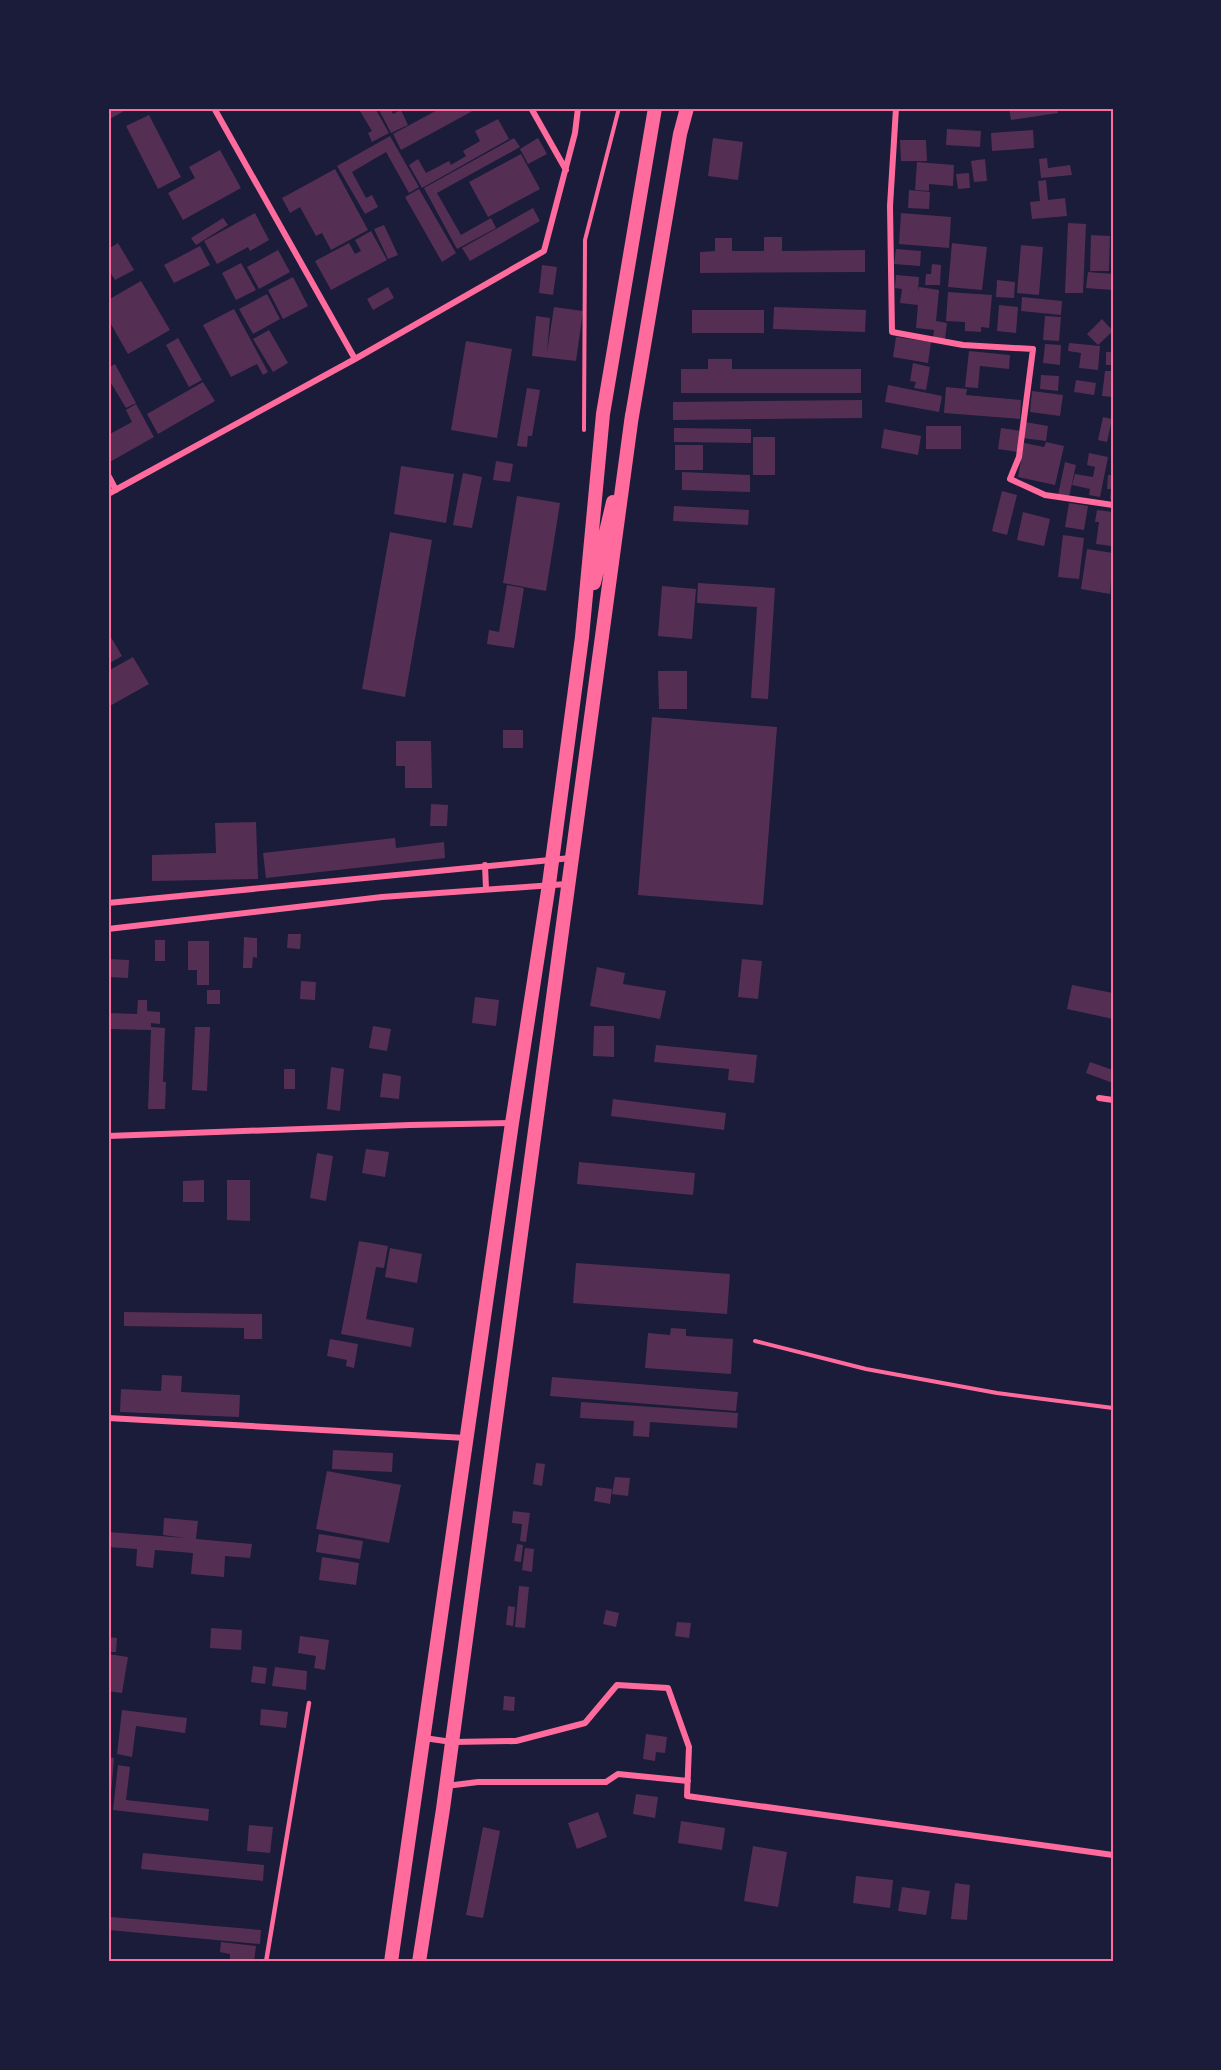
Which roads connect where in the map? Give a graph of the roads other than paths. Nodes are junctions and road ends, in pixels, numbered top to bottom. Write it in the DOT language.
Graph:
graph roads {
  1 [pos="214,108"];
  2 [pos="531,108"];
  3 [pos="578,108"];
  4 [pos="655,108"];
  5 [pos="687,108"];
  6 [pos="896,108"];
  7 [pos="566,170"];
  8 [pos="355,359"];
  9 [pos="632,415"];
  10 [pos="108,475"];
  11 [pos="116,490"];
  12 [pos="108,494"];
  13 [pos="1113,505"];
  14 [pos="582,637"];
  15 [pos="572,858"];
  16 [pos="552,859"];
  17 [pos="485,865"];
  18 [pos="549,884"];
  19 [pos="568,884"];
  20 [pos="486,889"];
  21 [pos="108,903"];
  22 [pos="108,929"];
  23 [pos="1099,1098"];
  24 [pos="1113,1100"];
  25 [pos="512,1123"];
  26 [pos="108,1136"];
  27 [pos="108,1418"];
  28 [pos="467,1438"];
  29 [pos="446,1587"];
  30 [pos="472,1592"];
  31 [pos="309,1703"];
  32 [pos="424,1738"];
  33 [pos="452,1742"];
  34 [pos="688,1781"];
  35 [pos="446,1786"];
  36 [pos="1113,1855"];
  37 [pos="266,1962"];
  38 [pos="391,1962"];
  39 [pos="419,1962"];
  1 -- 8 [label="street"];
  2 -- 7 [label="street"];
  3 -- 7 [label="street"];
  4 -- 14 [label="highway"];
  5 -- 9 [label="highway"];
  6 -- 13 [label="street"];
  7 -- 8 [label="street"];
  8 -- 11 [label="street"];
  9 -- 14 [label="highway"];
  9 -- 15 [label="highway"];
  10 -- 11 [label="street"];
  11 -- 12 [label="street"];
  14 -- 16 [label="highway"];
  15 -- 16 [label="street"];
  15 -- 19 [label="highway"];
  16 -- 17 [label="street"];
  16 -- 18 [label="highway"];
  17 -- 20 [label="street"];
  17 -- 21 [label="street"];
  18 -- 19 [label="street"];
  18 -- 20 [label="street"];
  18 -- 25 [label="highway"];
  19 -- 30 [label="highway"];
  20 -- 22 [label="street"];
  23 -- 24 [label="street"];
  25 -- 26 [label="street"];
  25 -- 28 [label="highway"];
  27 -- 28 [label="street"];
  28 -- 29 [label="highway"];
  29 -- 30 [label="highway"];
  29 -- 32 [label="highway"];
  30 -- 33 [label="highway"];
  31 -- 37 [label="lane"];
  32 -- 33 [label="street"];
  32 -- 38 [label="highway"];
  33 -- 34 [label="street"];
  33 -- 35 [label="highway"];
  34 -- 35 [label="street"];
  34 -- 36 [label="street"];
  35 -- 39 [label="highway"];
}
